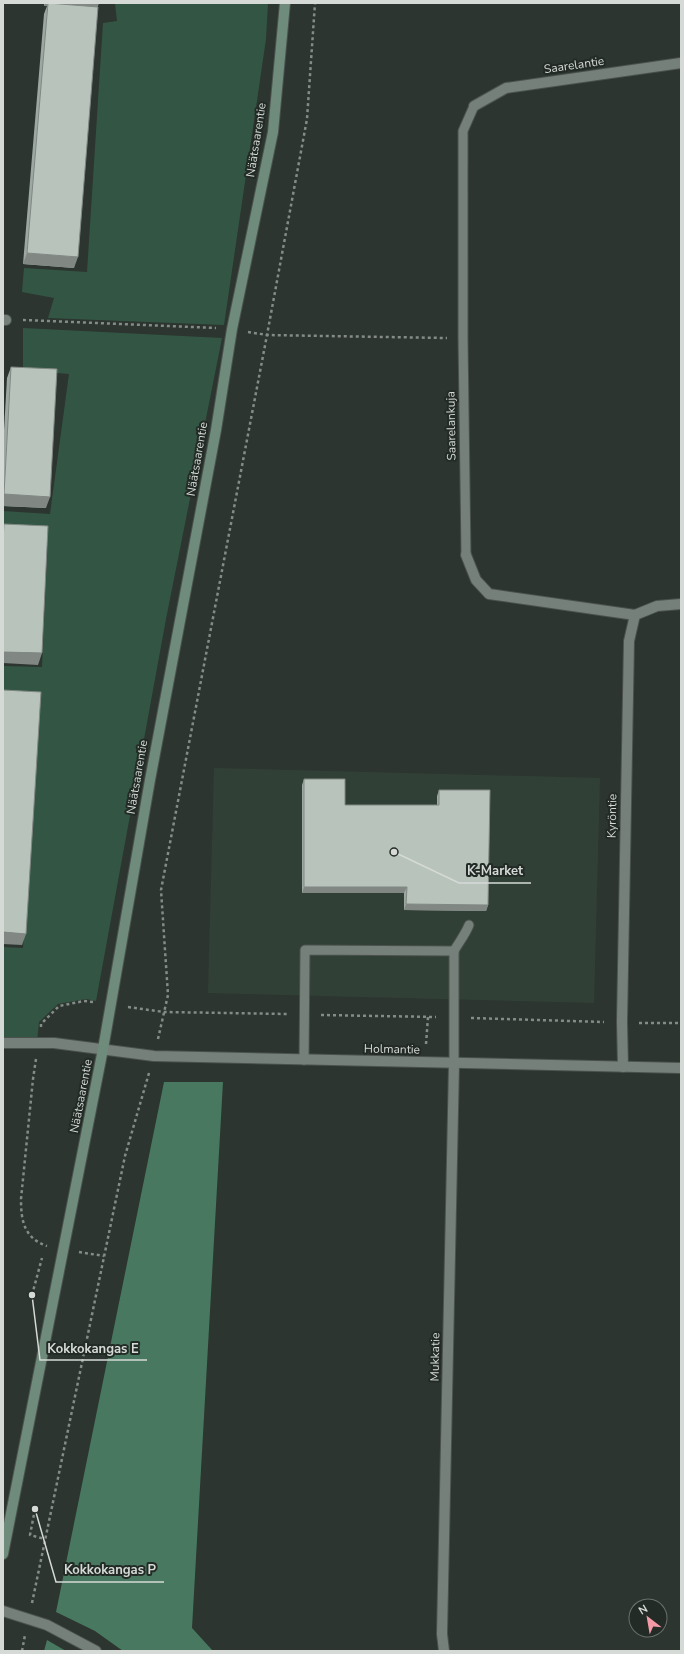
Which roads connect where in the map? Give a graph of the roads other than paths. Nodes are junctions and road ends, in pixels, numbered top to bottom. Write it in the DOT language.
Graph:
graph roads {
  1 [pos="285,3"];
  2 [pos="681,63"];
  3 [pos="474,106"];
  4 [pos="466,555"];
  5 [pos="681,604"];
  6 [pos="635,615"];
  7 [pos="468,925"];
  8 [pos="454,951"];
  9 [pos="3,1043"];
  10 [pos="103,1049"];
  11 [pos="304,1060"];
  12 [pos="454,1064"];
  13 [pos="623,1067"];
  14 [pos="681,1068"];
  15 [pos="3,1554"];
  16 [pos="3,1611"];
  17 [pos="96,1651"];
  18 [pos="444,1651"];
  1 -- 10 [label="street, Näätsaarentie"];
  2 -- 3 [label="street, Saarelantie"];
  3 -- 4 [label="lane, Saarelankuja"];
  4 -- 6 [label="street, Saarelankuja"];
  5 -- 6 [label="street"];
  6 -- 13 [label="street, Kyröntie"];
  7 -- 8 [label="lane"];
  8 -- 11 [label="lane"];
  8 -- 12 [label="lane"];
  9 -- 10 [label="street, Holmantie"];
  10 -- 11 [label="street, Holmantie"];
  10 -- 15 [label="street, Näätsaarentie"];
  11 -- 12 [label="street, Holmantie"];
  12 -- 13 [label="street, Holmantie"];
  12 -- 18 [label="street, Mukkatie"];
  13 -- 14 [label="street, Holmantie"];
  16 -- 17 [label="street"];
}
